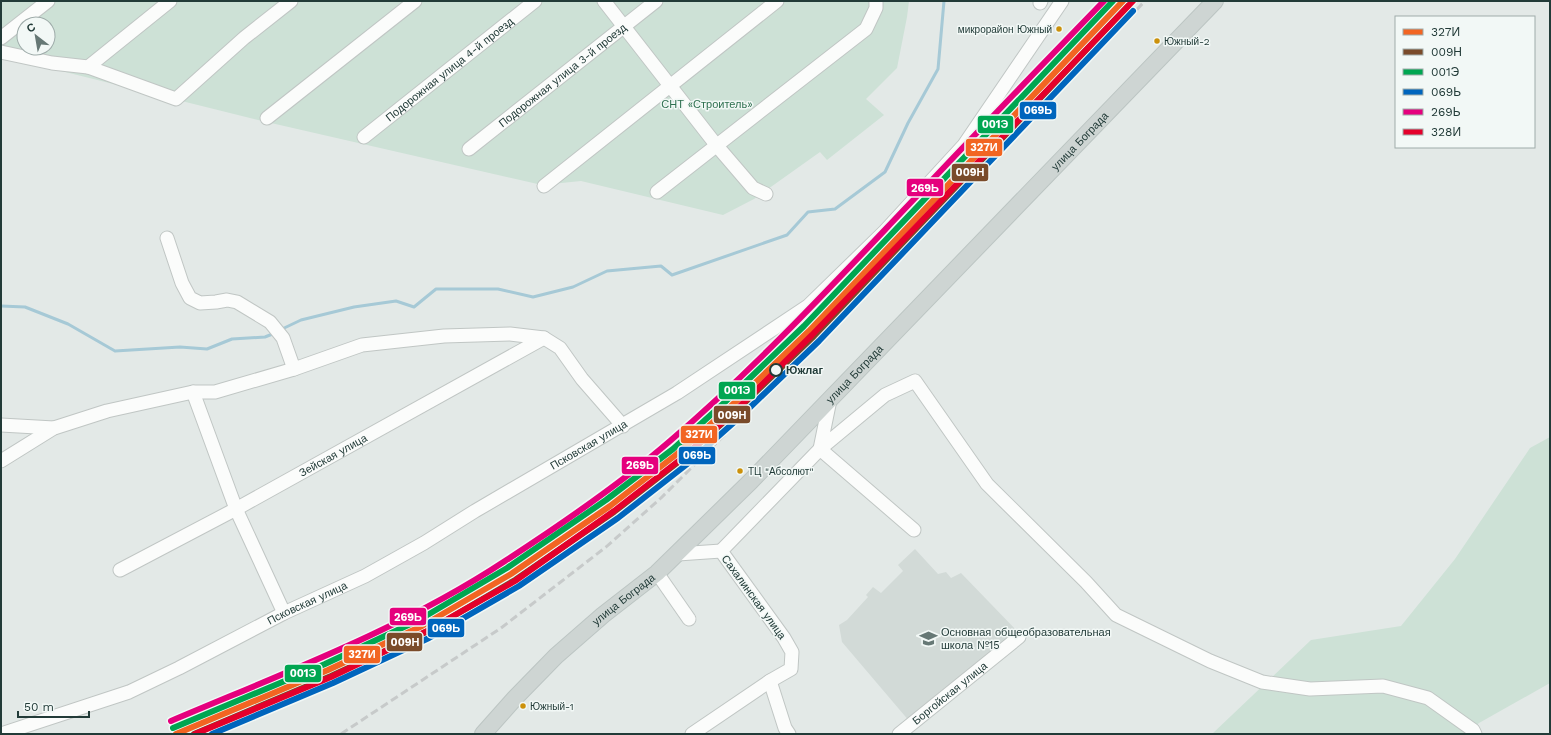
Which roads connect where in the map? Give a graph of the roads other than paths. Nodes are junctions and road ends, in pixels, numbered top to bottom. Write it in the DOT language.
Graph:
graph roads {
  1 [pos="48,1"];
  2 [pos="170,1"];
  3 [pos="291,1"];
  4 [pos="415,1"];
  5 [pos="535,1"];
  6 [pos="604,1"];
  7 [pos="656,1"];
  8 [pos="777,1"];
  9 [pos="1062,1"];
  10 [pos="1215,1"];
  11 [pos="876,4"];
  12 [pos="624,26"];
  13 [pos="1,38"];
  14 [pos="1,52"];
  15 [pos="88,67"];
  16 [pos="671,86"];
  17 [pos="266,118"];
  18 [pos="364,137"];
  19 [pos="717,146"];
  20 [pos="469,149"];
  21 [pos="544,186"];
  22 [pos="657,192"];
  23 [pos="766,194"];
  24 [pos="167,238"];
  25 [pos="544,338"];
  26 [pos="294,369"];
  27 [pos="193,392"];
  28 [pos="830,400"];
  29 [pos="1,425"];
  30 [pos="622,426"];
  31 [pos="54,428"];
  32 [pos="820,449"];
  33 [pos="1,461"];
  34 [pos="236,509"];
  35 [pos="914,530"];
  36 [pos="721,551"];
  37 [pos="678,554"];
  38 [pos="120,570"];
  39 [pos="658,573"];
  40 [pos="284,613"];
  41 [pos="689,619"];
  42 [pos="1019,637"];
  43 [pos="770,681"];
  44 [pos="1,734"];
  45 [pos="483,734"];
  46 [pos="692,734"];
  47 [pos="789,734"];
  48 [pos="899,734"];
  49 [pos="1475,734"];
  1 -- 13 [label="street"];
  2 -- 15 [label="street"];
  3 -- 15 [label="street"];
  4 -- 17 [label="street"];
  5 -- 18 [label="street, Подорожная улица 4-й проезд"];
  6 -- 12 [label="street"];
  7 -- 12 [label="street, Подорожная улица 3-й проезд"];
  8 -- 16 [label="street"];
  9 -- 30 [label="street, Псковская улица"];
  10 -- 28 [label="main road, улица Бограда"];
  11 -- 19 [label="street"];
  12 -- 16 [label="street"];
  12 -- 20 [label="street, Подорожная улица 3-й проезд"];
  14 -- 15 [label="street"];
  16 -- 19 [label="street"];
  16 -- 21 [label="street"];
  19 -- 22 [label="street"];
  19 -- 23 [label="street"];
  24 -- 26 [label="street"];
  25 -- 26 [label="street"];
  25 -- 30 [label="street"];
  25 -- 34 [label="street, Зейская улица"];
  26 -- 27 [label="street"];
  27 -- 31 [label="street"];
  27 -- 34 [label="street"];
  28 -- 32 [label="street"];
  28 -- 37 [label="main road, улица Бограда"];
  29 -- 31 [label="street"];
  30 -- 40 [label="street, Псковская улица"];
  31 -- 33 [label="street"];
  32 -- 35 [label="street"];
  32 -- 36 [label="street, Сахалинская улица"];
  32 -- 49 [label="street, Сахалинская улица"];
  34 -- 38 [label="street, Зейская улица"];
  34 -- 40 [label="street"];
  36 -- 37 [label="street"];
  36 -- 43 [label="street, Сахалинская улица"];
  37 -- 39 [label="main road, улица Бограда"];
  39 -- 41 [label="street"];
  39 -- 45 [label="main road, улица Бограда"];
  40 -- 44 [label="street, Псковская улица"];
  42 -- 48 [label="street, Боргойская улица"];
  43 -- 46 [label="street, Сахалинская улица"];
  43 -- 47 [label="street"];
}
